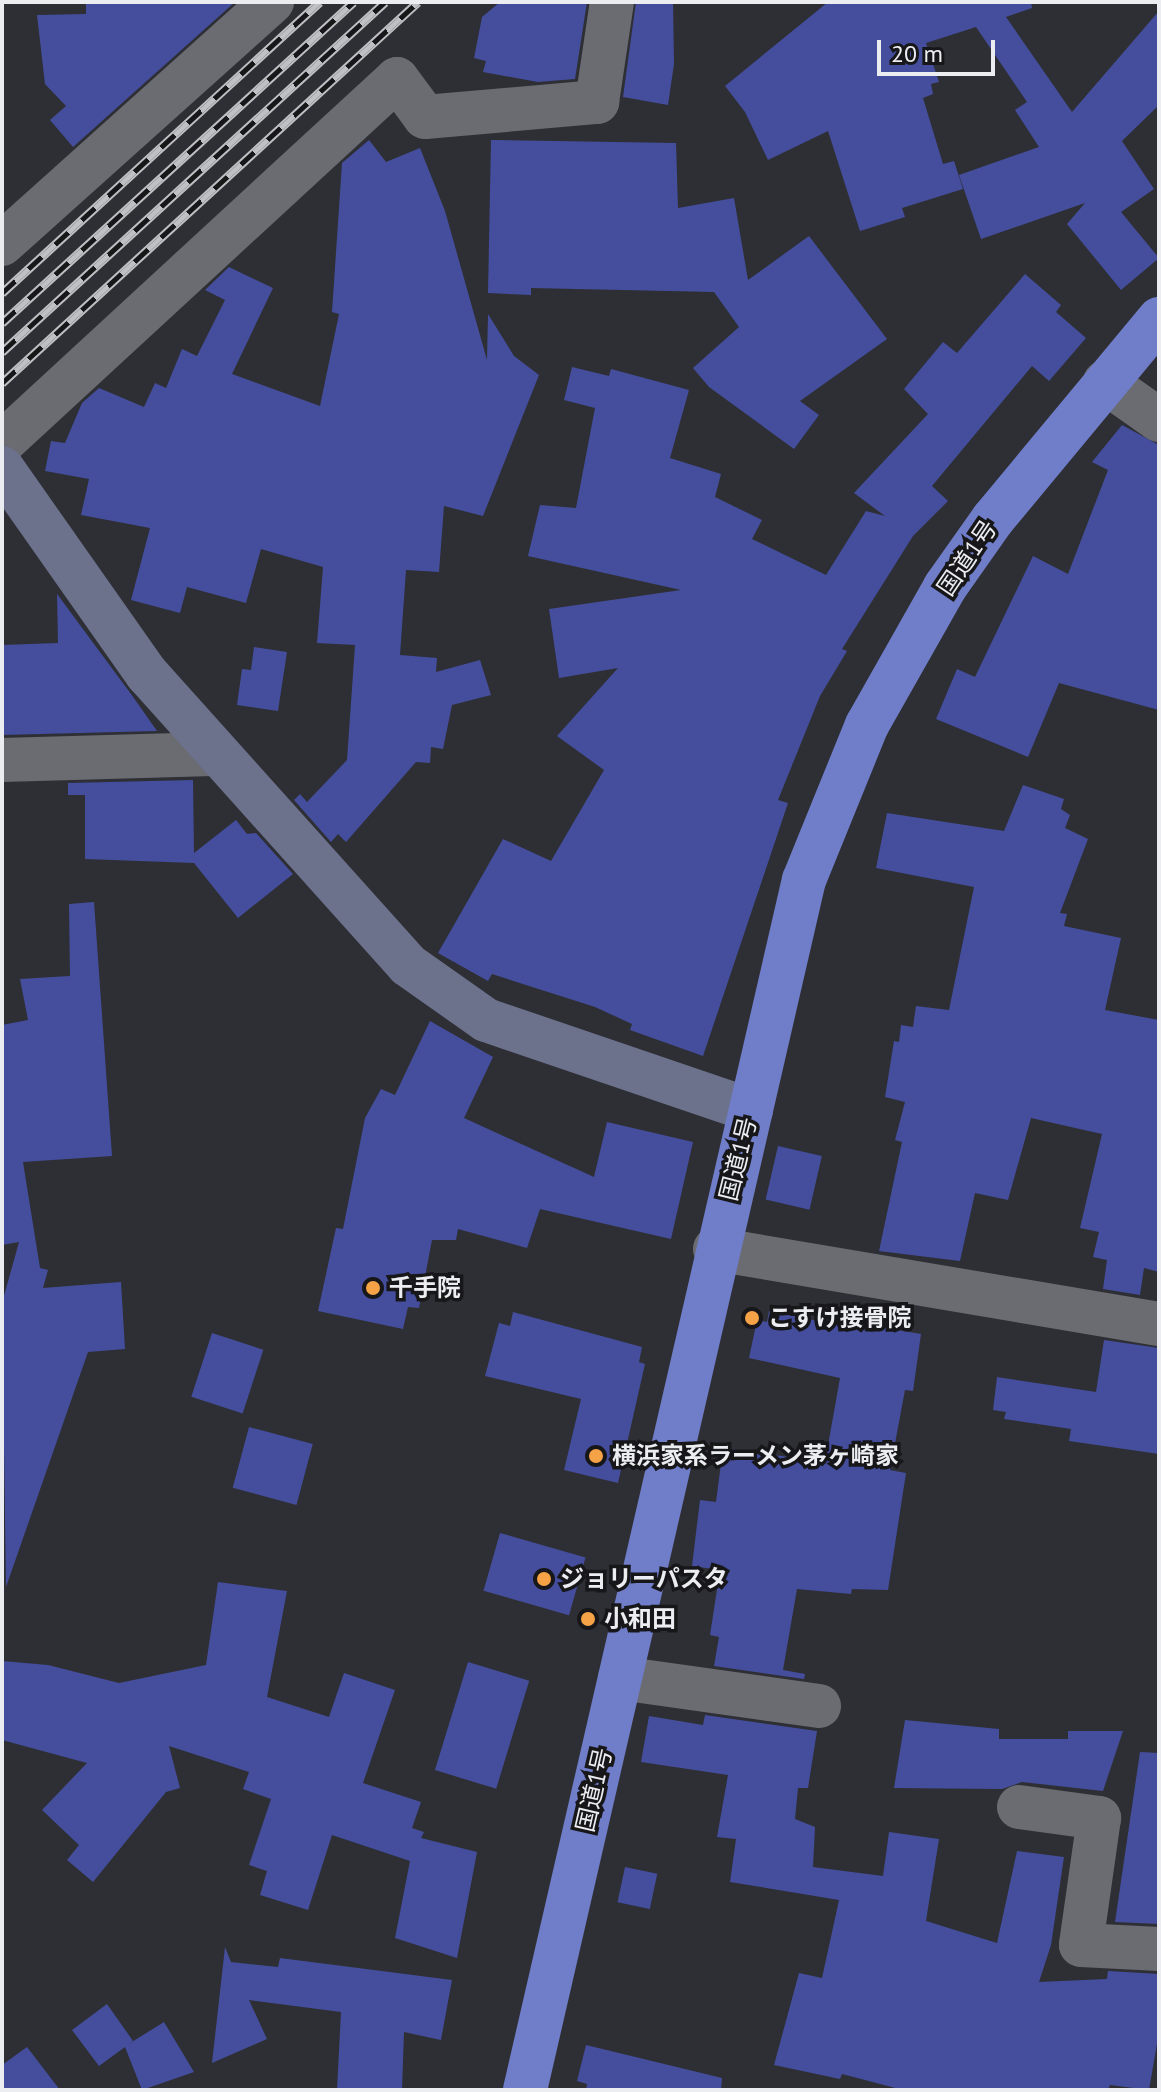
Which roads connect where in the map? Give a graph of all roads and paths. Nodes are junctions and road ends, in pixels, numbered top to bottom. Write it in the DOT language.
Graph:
graph roads {
  1 [pos="272,2"];
  2 [pos="612,2"];
  3 [pos="2,244"];
  4 [pos="1159,319"];
  5 [pos="1105,382"];
  6 [pos="1159,420"];
  7 [pos="2,443"];
  8 [pos="2,468"];
  9 [pos="213,754"];
  10 [pos="2,760"];
  11 [pos="751,1110"];
  12 [pos="715,1249"];
  13 [pos="1159,1324"];
  14 [pos="620,1678"];
  15 [pos="819,1706"];
  16 [pos="1019,1807"];
  17 [pos="1159,1949"];
  18 [pos="525,2090"];
  1 -- 3 [label="street"];
  2 -- 7 [label="street"];
  4 -- 5 [label="highway, 国道1号"];
  5 -- 6 [label="street"];
  5 -- 11 [label="highway, 国道1号"];
  8 -- 9 [label="street"];
  9 -- 10 [label="street"];
  9 -- 11 [label="street"];
  11 -- 12 [label="highway, 国道1号"];
  12 -- 13 [label="street"];
  12 -- 14 [label="highway, 国道1号"];
  14 -- 15 [label="street"];
  14 -- 18 [label="highway, 国道1号"];
  16 -- 17 [label="street"];
}
